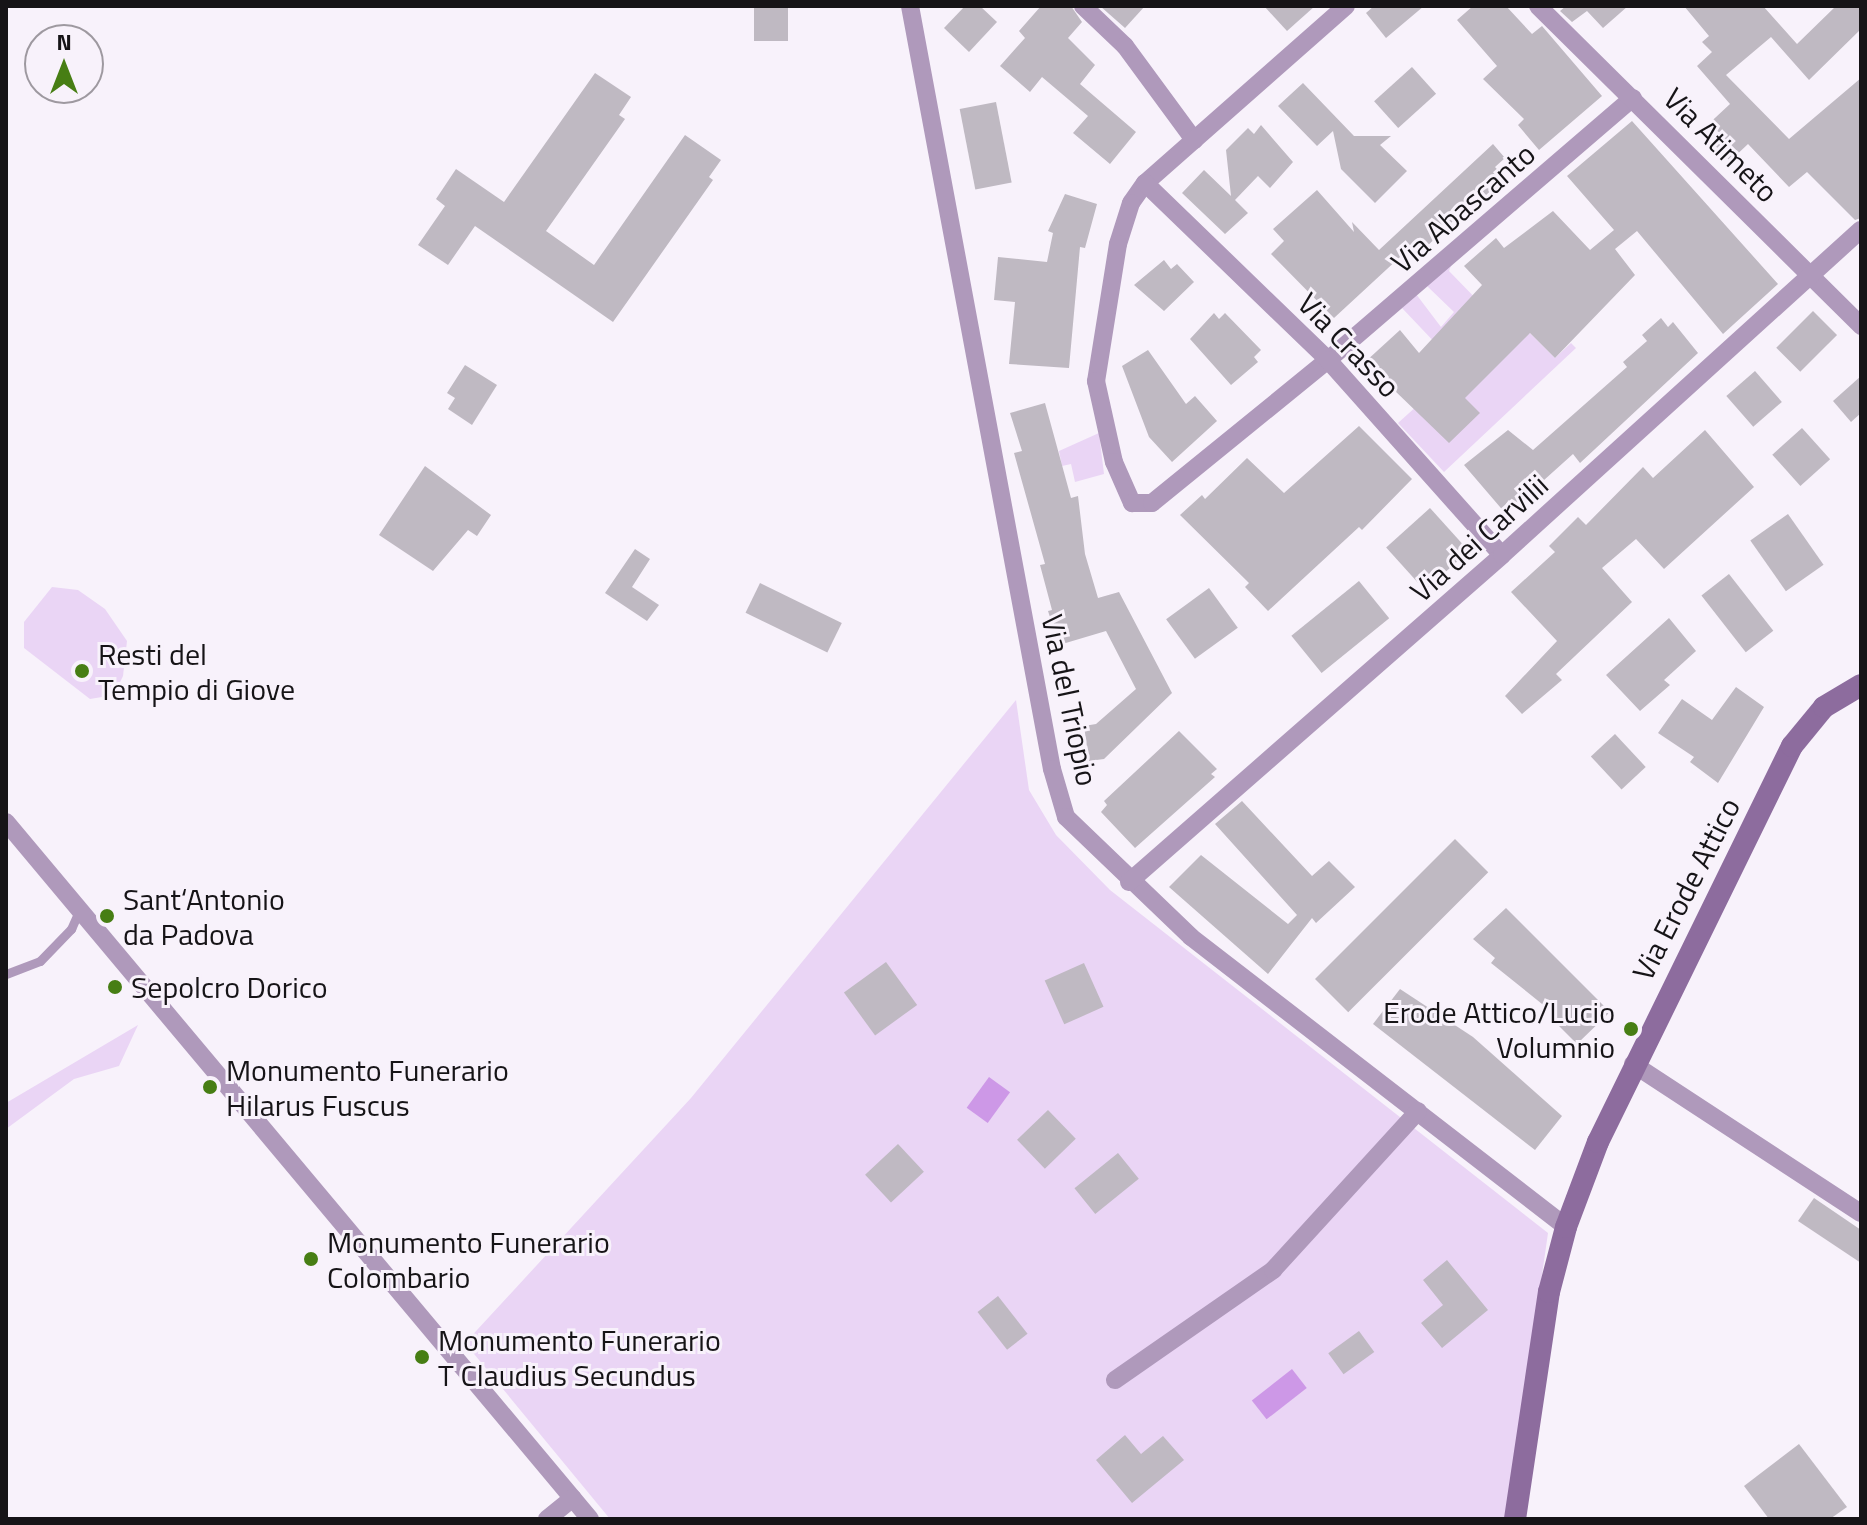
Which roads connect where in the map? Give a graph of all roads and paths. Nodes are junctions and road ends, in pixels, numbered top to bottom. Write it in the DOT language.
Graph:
graph roads {
  1 [pos="910,6"];
  2 [pos="1083,6"];
  3 [pos="1346,6"];
  4 [pos="1538,6"];
  5 [pos="1633,98"];
  6 [pos="1194,140"];
  7 [pos="1145,183"];
  8 [pos="1861,230"];
  9 [pos="1812,274"];
  10 [pos="1861,326"];
  11 [pos="1328,360"];
  12 [pos="1502,555"];
  13 [pos="1861,685"];
  14 [pos="6,822"];
  15 [pos="1129,882"];
  16 [pos="79,909"];
  17 [pos="6,974"];
  18 [pos="1633,1064"];
  19 [pos="1418,1111"];
  20 [pos="1861,1213"];
  21 [pos="1566,1227"];
  22 [pos="1115,1380"];
  23 [pos="573,1498"];
  24 [pos="547,1519"];
  25 [pos="590,1519"];
  26 [pos="1515,1519"];
  1 -- 15 [label="street, Via del Triopio"];
  2 -- 6 [label="street"];
  3 -- 6 [label="street"];
  4 -- 5 [label="street, Via Atimeto"];
  5 -- 9 [label="street, Via Atimeto"];
  5 -- 11 [label="street, Via Abascanto"];
  6 -- 7 [label="street"];
  7 -- 11 [label="street, Via Crasso"];
  7 -- 11 [label="street, Via Abascanto"];
  8 -- 9 [label="street, Via dei Carvilii"];
  9 -- 10 [label="street, Via Atimeto"];
  9 -- 12 [label="street, Via dei Carvilii"];
  11 -- 12 [label="street, Via Crasso"];
  12 -- 15 [label="street, Via dei Carvilii"];
  13 -- 18 [label="main road, Via Erode Attico"];
  14 -- 16 [label="street"];
  15 -- 19 [label="street, Via del Triopio"];
  16 -- 17 [label="lane"];
  16 -- 23 [label="street"];
  18 -- 20 [label="street"];
  18 -- 21 [label="main road, Via Erode Attico"];
  19 -- 21 [label="street, Via del Triopio"];
  19 -- 22 [label="street"];
  21 -- 26 [label="main road, Via Erode Attico"];
  23 -- 24 [label="street"];
  23 -- 25 [label="street"];
}
